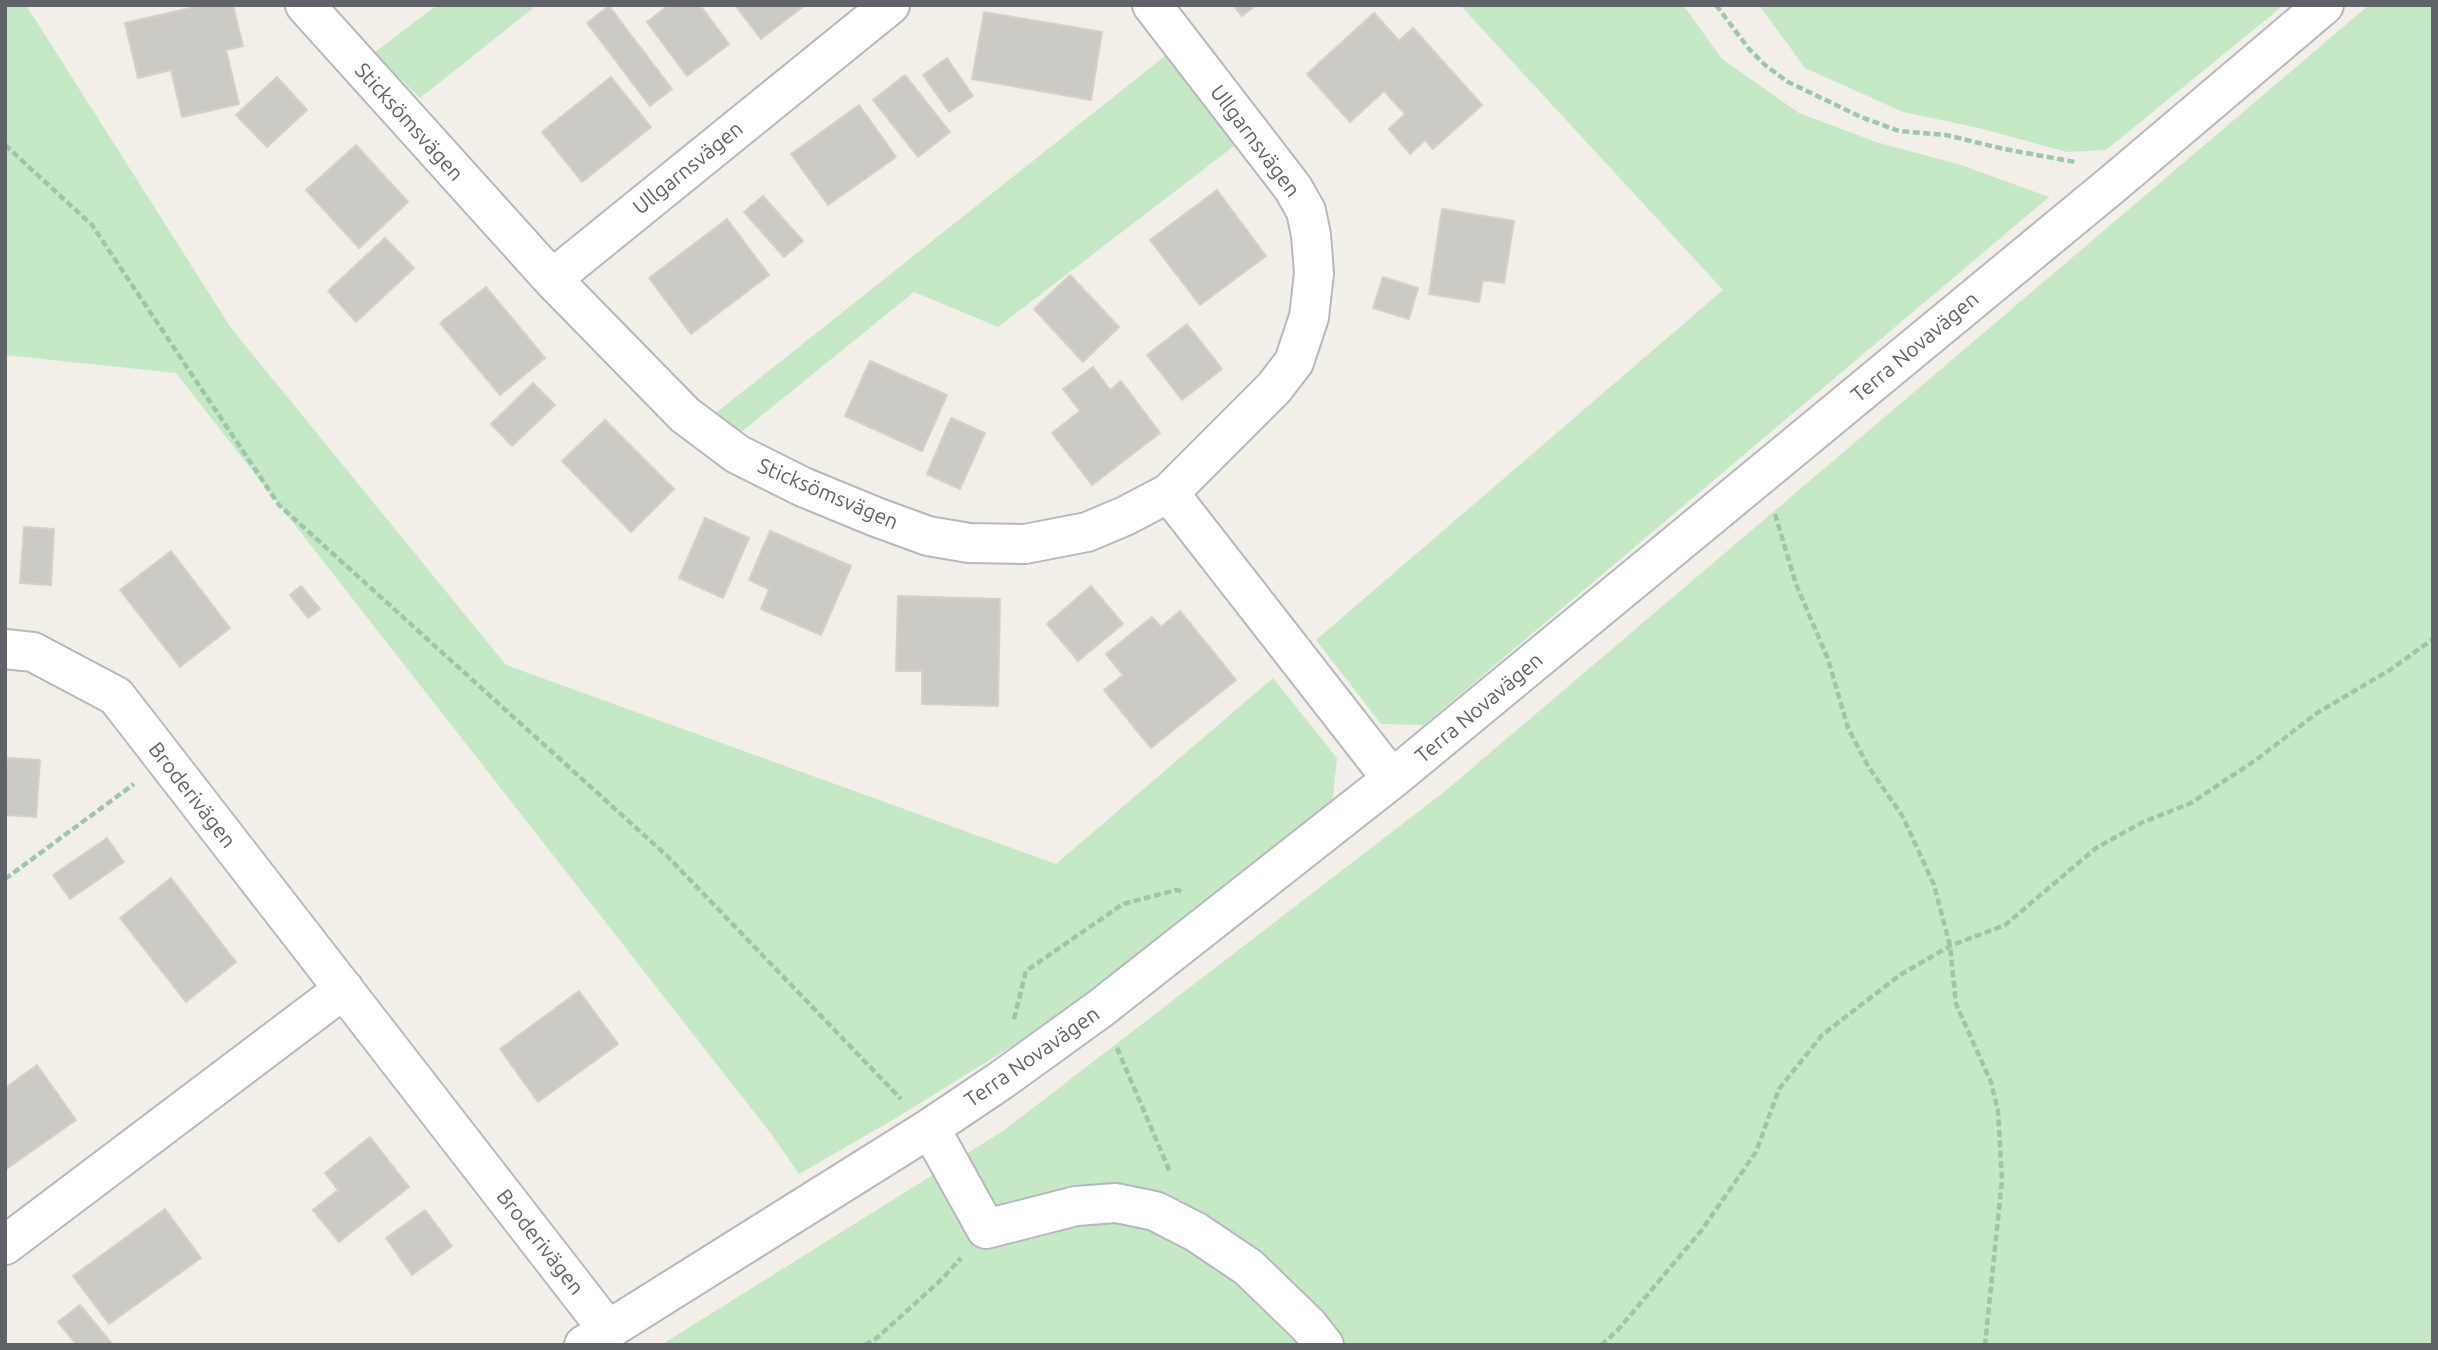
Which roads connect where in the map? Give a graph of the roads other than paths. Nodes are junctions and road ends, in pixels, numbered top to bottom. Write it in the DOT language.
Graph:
graph roads {
  1 [pos="306,5"];
  2 [pos="890,5"];
  3 [pos="1152,5"];
  4 [pos="2324,5"];
  5 [pos="552,279"];
  6 [pos="1169,493"];
  7 [pos="5,649"];
  8 [pos="1392,779"];
  9 [pos="344,989"];
  10 [pos="930,1128"];
  11 [pos="5,1245"];
  12 [pos="596,1337"];
  13 [pos="1324,1345"];
  1 -- 5 [label="street, Sticksömsvägen"];
  2 -- 5 [label="street, Ullgarnsvägen"];
  3 -- 6 [label="street, Ullgarnsvägen"];
  4 -- 8 [label="street, Terra Novavägen"];
  5 -- 6 [label="street, Sticksömsvägen"];
  6 -- 8 [label="street"];
  7 -- 9 [label="street, Broderivägen"];
  8 -- 10 [label="street, Terra Novavägen"];
  9 -- 11 [label="street"];
  9 -- 12 [label="street, Broderivägen"];
  10 -- 12 [label="street, Terra Novavägen"];
  10 -- 13 [label="street"];
}
